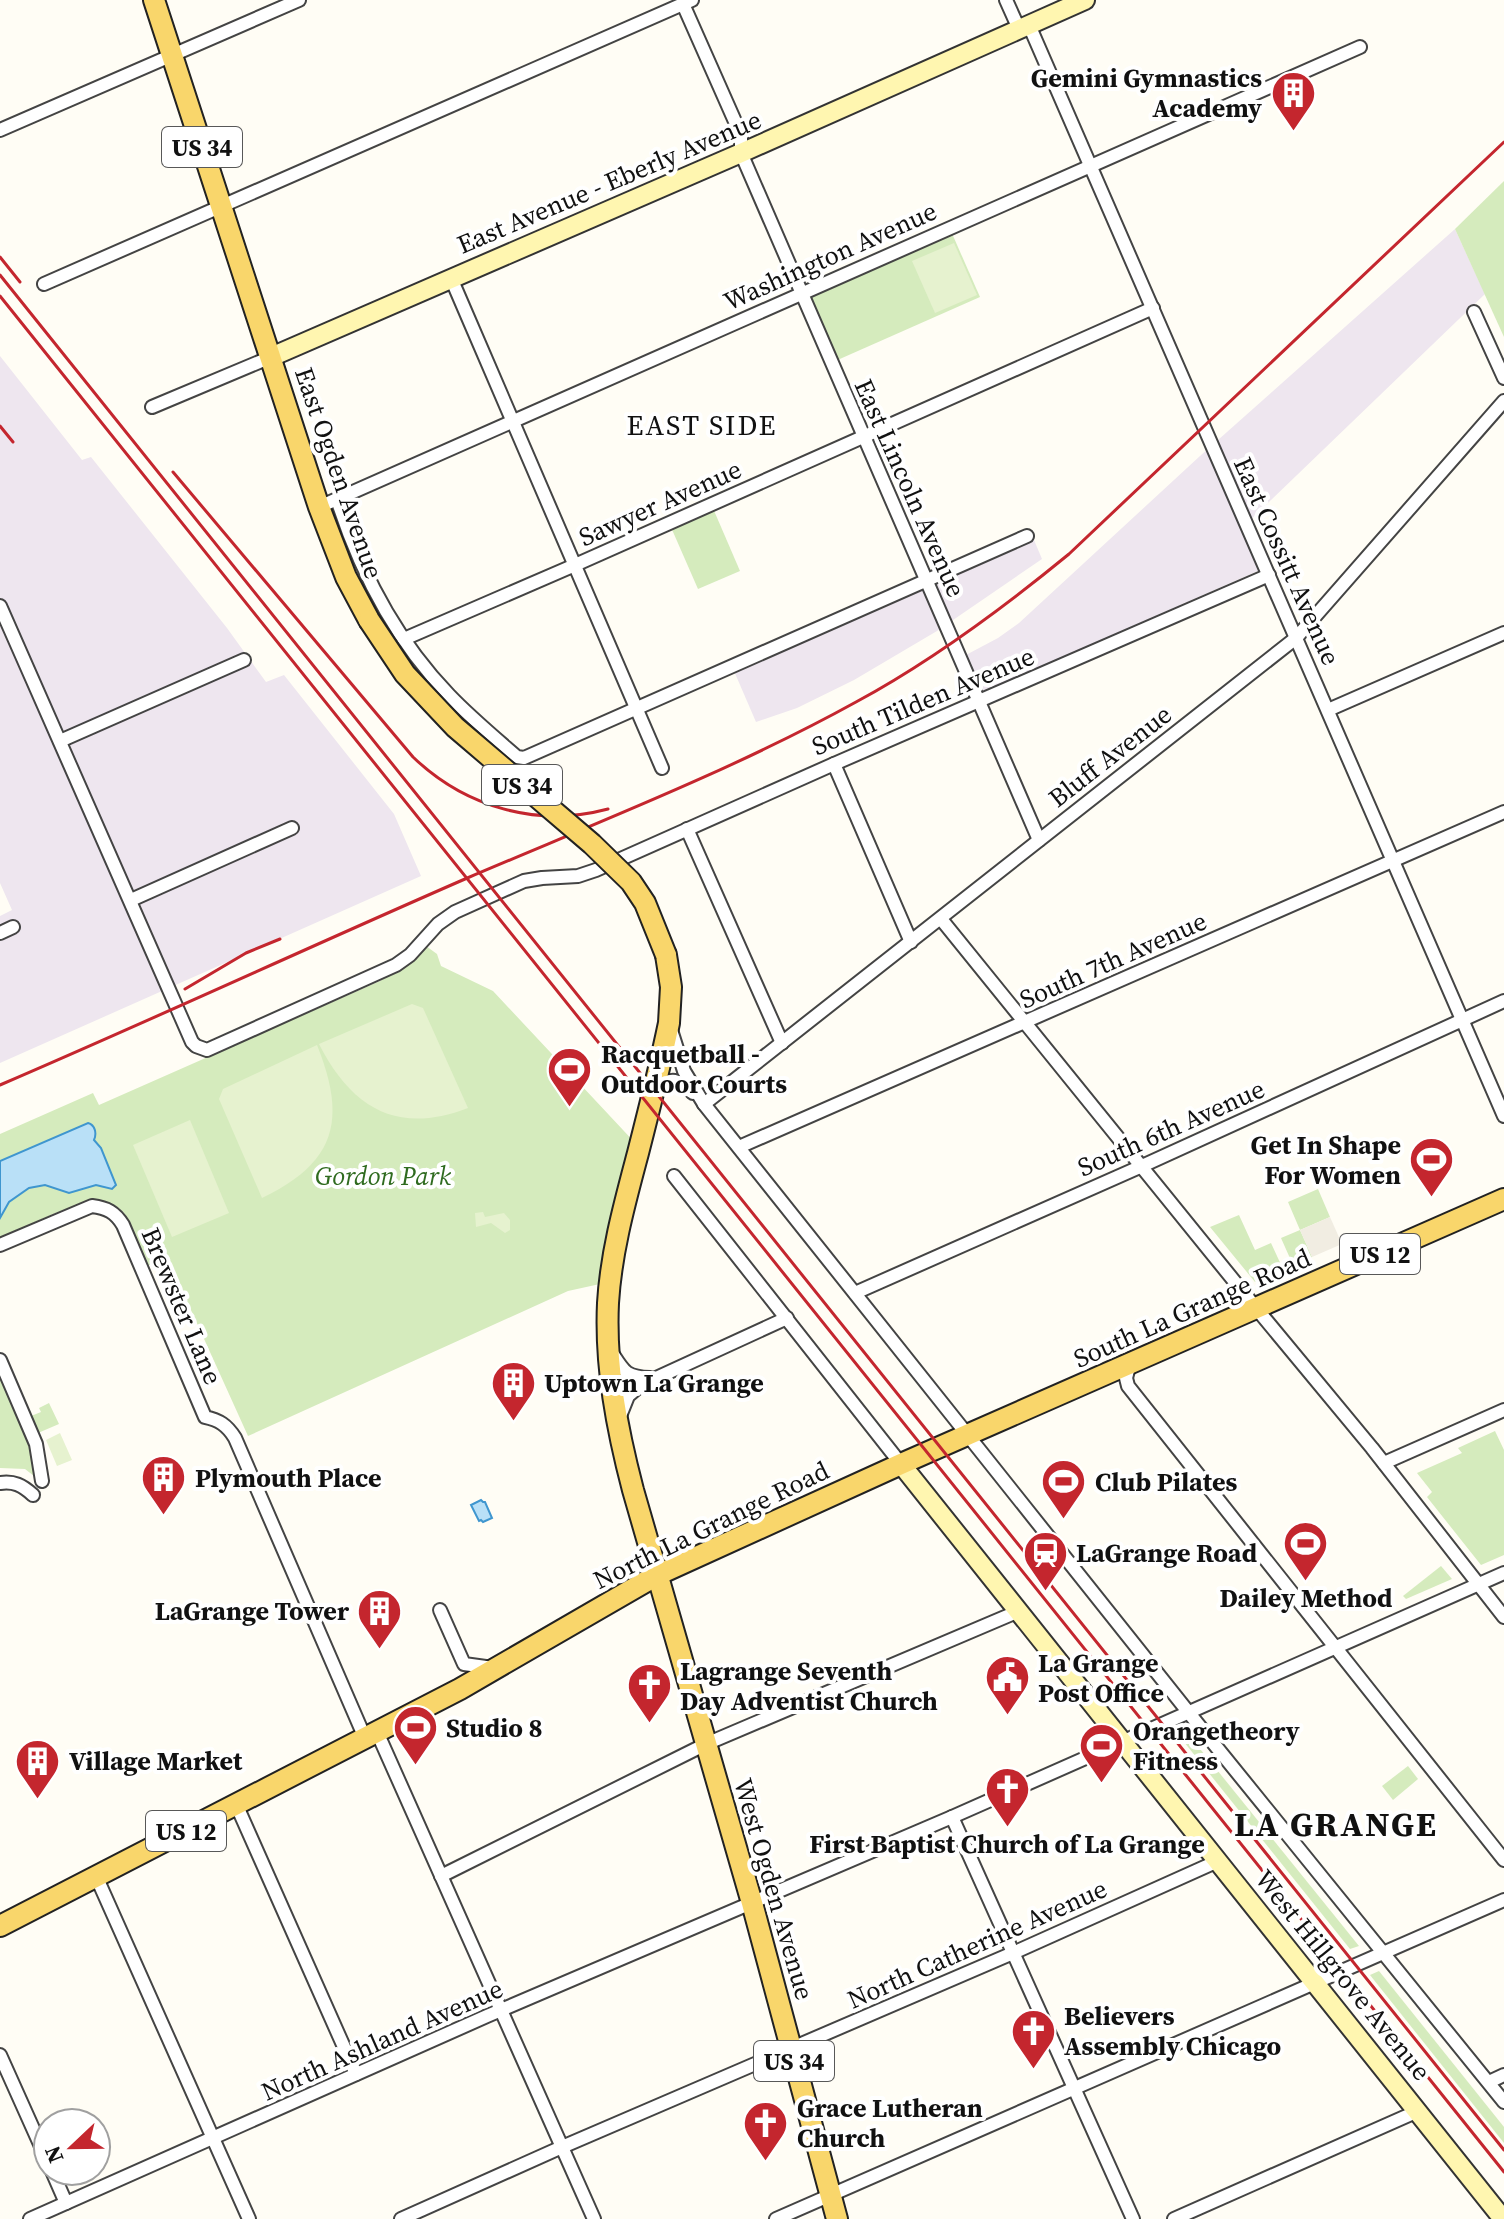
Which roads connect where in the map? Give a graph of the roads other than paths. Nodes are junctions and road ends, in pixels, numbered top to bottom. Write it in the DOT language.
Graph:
graph roads {
  1 [pos="154,0"];
  2 [pos="299,0"];
  3 [pos="1006,0"];
  4 [pos="1085,0"];
  5 [pos="688,2"];
  6 [pos="665,6"];
  7 [pos="1024,27"];
  8 [pos="1360,47"];
  9 [pos="172,56"];
  10 [pos="0,130"];
  11 [pos="741,153"];
  12 [pos="1091,165"];
  13 [pos="221,206"];
  14 [pos="451,278"];
  15 [pos="44,284"];
  16 [pos="802,293"];
  17 [pos="1153,308"];
  18 [pos="1474,312"];
  19 [pos="271,357"];
  20 [pos="1504,378"];
  21 [pos="1504,401"];
  22 [pos="152,407"];
  23 [pos="513,421"];
  24 [pos="864,435"];
  25 [pos="326,509"];
  26 [pos="1027,536"];
  27 [pos="575,565"];
  28 [pos="1269,575"];
  29 [pos="926,580"];
  30 [pos="0,606"];
  31 [pos="1504,633"];
  32 [pos="1296,638"];
  33 [pos="404,639"];
  34 [pos="244,660"];
  35 [pos="979,701"];
  36 [pos="635,708"];
  37 [pos="1328,710"];
  38 [pos="60,741"];
  39 [pos="834,764"];
  40 [pos="662,768"];
  41 [pos="1504,812"];
  42 [pos="292,828"];
  43 [pos="687,829"];
  44 [pos="1039,840"];
  45 [pos="1393,861"];
  46 [pos="131,900"];
  47 [pos="941,919"];
  48 [pos="13,927"];
  49 [pos="0,933"];
  50 [pos="911,942"];
  51 [pos="1504,1001"];
  52 [pos="1463,1019"];
  53 [pos="1025,1022"];
  54 [pos="669,1023"];
  55 [pos="782,1043"];
  56 [pos="655,1089"];
  57 [pos="704,1104"];
  58 [pos="1504,1116"];
  59 [pos="739,1147"];
  60 [pos="1142,1166"];
  61 [pos="674,1176"];
  62 [pos="1504,1199"];
  63 [pos="0,1245"];
  64 [pos="855,1293"];
  65 [pos="1256,1308"];
  66 [pos="787,1318"];
  67 [pos="609,1347"];
  68 [pos="0,1360"];
  69 [pos="1130,1363"];
  70 [pos="653,1378"];
  71 [pos="1504,1410"];
  72 [pos="617,1423"];
  73 [pos="969,1435"];
  74 [pos="1384,1463"];
  75 [pos="901,1464"];
  76 [pos="42,1481"];
  77 [pos="0,1483"];
  78 [pos="33,1495"];
  79 [pos="1504,1573"];
  80 [pos="657,1575"];
  81 [pos="1478,1584"];
  82 [pos="440,1610"];
  83 [pos="1019,1611"];
  84 [pos="1504,1617"];
  85 [pos="1335,1647"];
  86 [pos="501,1666"];
  87 [pos="1188,1712"];
  88 [pos="371,1735"];
  89 [pos="1122,1741"];
  90 [pos="706,1744"];
  91 [pos="236,1804"];
  92 [pos="952,1817"];
  93 [pos="1504,1860"];
  94 [pos="1218,1861"];
  95 [pos="96,1876"];
  96 [pos="441,1876"];
  97 [pos="1504,1900"];
  98 [pos="752,1903"];
  99 [pos="2,1919"];
  100 [pos="1382,1952"];
  101 [pos="1013,1953"];
  102 [pos="1314,1982"];
  103 [pos="501,2010"];
  104 [pos="791,2049"];
  105 [pos="0,2055"];
  106 [pos="356,2074"];
  107 [pos="1504,2075"];
  108 [pos="1489,2082"];
  109 [pos="1074,2088"];
  110 [pos="1504,2102"];
  111 [pos="1418,2111"];
  112 [pos="32,2126"];
  113 [pos="213,2139"];
  114 [pos="562,2147"];
  115 [pos="59,2187"];
  116 [pos="830,2195"];
  117 [pos="66,2203"];
  118 [pos="30,2219"];
  119 [pos="249,2219"];
  120 [pos="401,2219"];
  121 [pos="594,2219"];
  122 [pos="776,2219"];
  123 [pos="837,2219"];
  124 [pos="1133,2219"];
  125 [pos="1174,2219"];
  126 [pos="1503,2219"];
  1 -- 9 [label="main road, US 34"];
  2 -- 9 [label="street"];
  3 -- 7 [label="street, East Cossitt Avenue"];
  4 -- 7 [label="street, East Avenue - Eberly Avenue"];
  5 -- 6 [label="street"];
  5 -- 11 [label="street, East Lincoln Avenue"];
  6 -- 13 [label="street"];
  7 -- 11 [label="street, East Avenue - Eberly Avenue"];
  7 -- 12 [label="street, East Cossitt Avenue"];
  8 -- 12 [label="street, Washington Avenue"];
  9 -- 10 [label="street"];
  9 -- 13 [label="main road, US 34"];
  11 -- 14 [label="street, East Avenue - Eberly Avenue"];
  11 -- 16 [label="street, East Lincoln Avenue"];
  12 -- 16 [label="street, Washington Avenue"];
  12 -- 17 [label="street, East Cossitt Avenue"];
  13 -- 15 [label="street"];
  13 -- 19 [label="main road, US 34"];
  14 -- 19 [label="street, East Avenue - Eberly Avenue"];
  14 -- 23 [label="street"];
  16 -- 23 [label="street, Washington Avenue"];
  16 -- 24 [label="street, East Lincoln Avenue"];
  17 -- 24 [label="street, Sawyer Avenue"];
  17 -- 28 [label="street, East Cossitt Avenue"];
  18 -- 20 [label="street"];
  19 -- 22 [label="street, East Avenue - Eberly Avenue"];
  19 -- 25 [label="main road, East Ogden Avenue / US 34"];
  21 -- 32 [label="street, Bluff Avenue"];
  23 -- 25 [label="street, Washington Avenue"];
  23 -- 27 [label="street"];
  24 -- 27 [label="street, Sawyer Avenue"];
  24 -- 29 [label="street, East Lincoln Avenue"];
  25 -- 33 [label="street"];
  25 -- 54 [label="main road, East Ogden Avenue / US 34, bridge"];
  26 -- 29 [label="street"];
  27 -- 33 [label="street, Sawyer Avenue"];
  27 -- 36 [label="street"];
  28 -- 32 [label="street, East Cossitt Avenue"];
  28 -- 35 [label="street, South Tilden Avenue"];
  29 -- 35 [label="street, East Lincoln Avenue"];
  29 -- 36 [label="street"];
  30 -- 38 [label="street"];
  31 -- 37 [label="street"];
  32 -- 37 [label="street, East Cossitt Avenue"];
  32 -- 44 [label="street, Bluff Avenue"];
  33 -- 36 [label="street"];
  34 -- 38 [label="street"];
  35 -- 39 [label="street, South Tilden Avenue"];
  35 -- 44 [label="street, East Lincoln Avenue"];
  36 -- 40 [label="street"];
  37 -- 45 [label="street, East Cossitt Avenue"];
  38 -- 46 [label="street"];
  39 -- 43 [label="street, South Tilden Avenue"];
  39 -- 50 [label="street"];
  41 -- 45 [label="street, South 7th Avenue"];
  42 -- 46 [label="street"];
  43 -- 46 [label="street, South Tilden Avenue"];
  43 -- 55 [label="street"];
  44 -- 47 [label="street, Bluff Avenue"];
  45 -- 52 [label="street, East Cossitt Avenue"];
  45 -- 53 [label="street, South 7th Avenue"];
  47 -- 50 [label="street, Bluff Avenue"];
  47 -- 53 [label="street"];
  48 -- 49 [label="street"];
  50 -- 55 [label="street, Bluff Avenue"];
  51 -- 52 [label="street, South 6th Avenue"];
  52 -- 58 [label="street, East Cossitt Avenue"];
  52 -- 60 [label="street, South 6th Avenue"];
  53 -- 59 [label="street, South 7th Avenue"];
  53 -- 60 [label="street"];
  54 -- 56 [label="main road, East Ogden Avenue / US 34"];
  54 -- 57 [label="street"];
  55 -- 57 [label="street, Bluff Avenue"];
  56 -- 57 [label="street"];
  56 -- 67 [label="main road, East Ogden Avenue / US 34"];
  57 -- 59 [label="street"];
  59 -- 64 [label="street"];
  60 -- 64 [label="street, South 6th Avenue"];
  60 -- 65 [label="street"];
  61 -- 66 [label="street"];
  62 -- 65 [label="main road, South La Grange Road / US 12"];
  63 -- 88 [label="street, Brewster Lane"];
  64 -- 73 [label="street"];
  65 -- 69 [label="main road, South La Grange Road / US 12"];
  65 -- 74 [label="street"];
  66 -- 70 [label="street"];
  66 -- 75 [label="street"];
  67 -- 70 [label="street"];
  67 -- 72 [label="main road, East Ogden Avenue / US 34"];
  68 -- 76 [label="street"];
  69 -- 73 [label="main road, South La Grange Road / US 12"];
  69 -- 85 [label="street"];
  70 -- 72 [label="street"];
  71 -- 74 [label="street"];
  72 -- 80 [label="main road, East Ogden Avenue / US 34"];
  73 -- 75 [label="main road, South La Grange Road / US 12"];
  73 -- 87 [label="street"];
  74 -- 81 [label="street"];
  75 -- 80 [label="main road, North La Grange Road / US 12"];
  75 -- 83 [label="street, West Hillgrove Avenue"];
  77 -- 78 [label="street"];
  79 -- 81 [label="street, North Ashland Avenue"];
  80 -- 86 [label="main road, North La Grange Road / US 12"];
  80 -- 90 [label="main road, West Ogden Avenue / US 34"];
  81 -- 84 [label="street"];
  81 -- 85 [label="street, North Ashland Avenue"];
  82 -- 86 [label="street"];
  83 -- 89 [label="street, West Hillgrove Avenue"];
  83 -- 90 [label="street"];
  85 -- 87 [label="street, North Ashland Avenue"];
  85 -- 93 [label="street"];
  86 -- 88 [label="main road, US 12"];
  87 -- 89 [label="street, North Ashland Avenue"];
  87 -- 100 [label="street"];
  88 -- 91 [label="main road, US 12"];
  88 -- 96 [label="street, Brewster Lane"];
  89 -- 92 [label="street, North Ashland Avenue"];
  89 -- 94 [label="street, West Hillgrove Avenue"];
  90 -- 96 [label="street"];
  90 -- 98 [label="main road, West Ogden Avenue / US 34"];
  91 -- 95 [label="main road, US 12"];
  91 -- 106 [label="street"];
  92 -- 98 [label="street, North Ashland Avenue"];
  92 -- 101 [label="street"];
  94 -- 101 [label="street, North Catherine Avenue"];
  94 -- 102 [label="street, West Hillgrove Avenue"];
  95 -- 99 [label="main road, US 12"];
  95 -- 113 [label="street"];
  96 -- 103 [label="street, Brewster Lane"];
  97 -- 100 [label="street"];
  98 -- 103 [label="street, North Ashland Avenue"];
  98 -- 104 [label="main road, West Ogden Avenue / US 34"];
  100 -- 102 [label="street"];
  100 -- 108 [label="street"];
  101 -- 104 [label="street, North Catherine Avenue"];
  101 -- 109 [label="street"];
  102 -- 109 [label="street"];
  102 -- 111 [label="street, West Hillgrove Avenue"];
  103 -- 106 [label="street, North Ashland Avenue"];
  103 -- 114 [label="street, Brewster Lane"];
  104 -- 114 [label="street, North Catherine Avenue"];
  104 -- 116 [label="main road, West Ogden Avenue / US 34"];
  105 -- 112 [label="street"];
  106 -- 113 [label="street, North Ashland Avenue"];
  107 -- 108 [label="street"];
  108 -- 110 [label="street"];
  109 -- 116 [label="street"];
  109 -- 124 [label="street"];
  111 -- 125 [label="street"];
  111 -- 126 [label="street, West Hillgrove Avenue"];
  113 -- 117 [label="street, North Ashland Avenue"];
  113 -- 119 [label="street"];
  114 -- 120 [label="street, North Catherine Avenue"];
  114 -- 121 [label="street, Brewster Lane"];
  115 -- 117 [label="street"];
  116 -- 122 [label="street"];
  116 -- 123 [label="main road, West Ogden Avenue / US 34"];
  117 -- 118 [label="street, North Ashland Avenue"];
}
